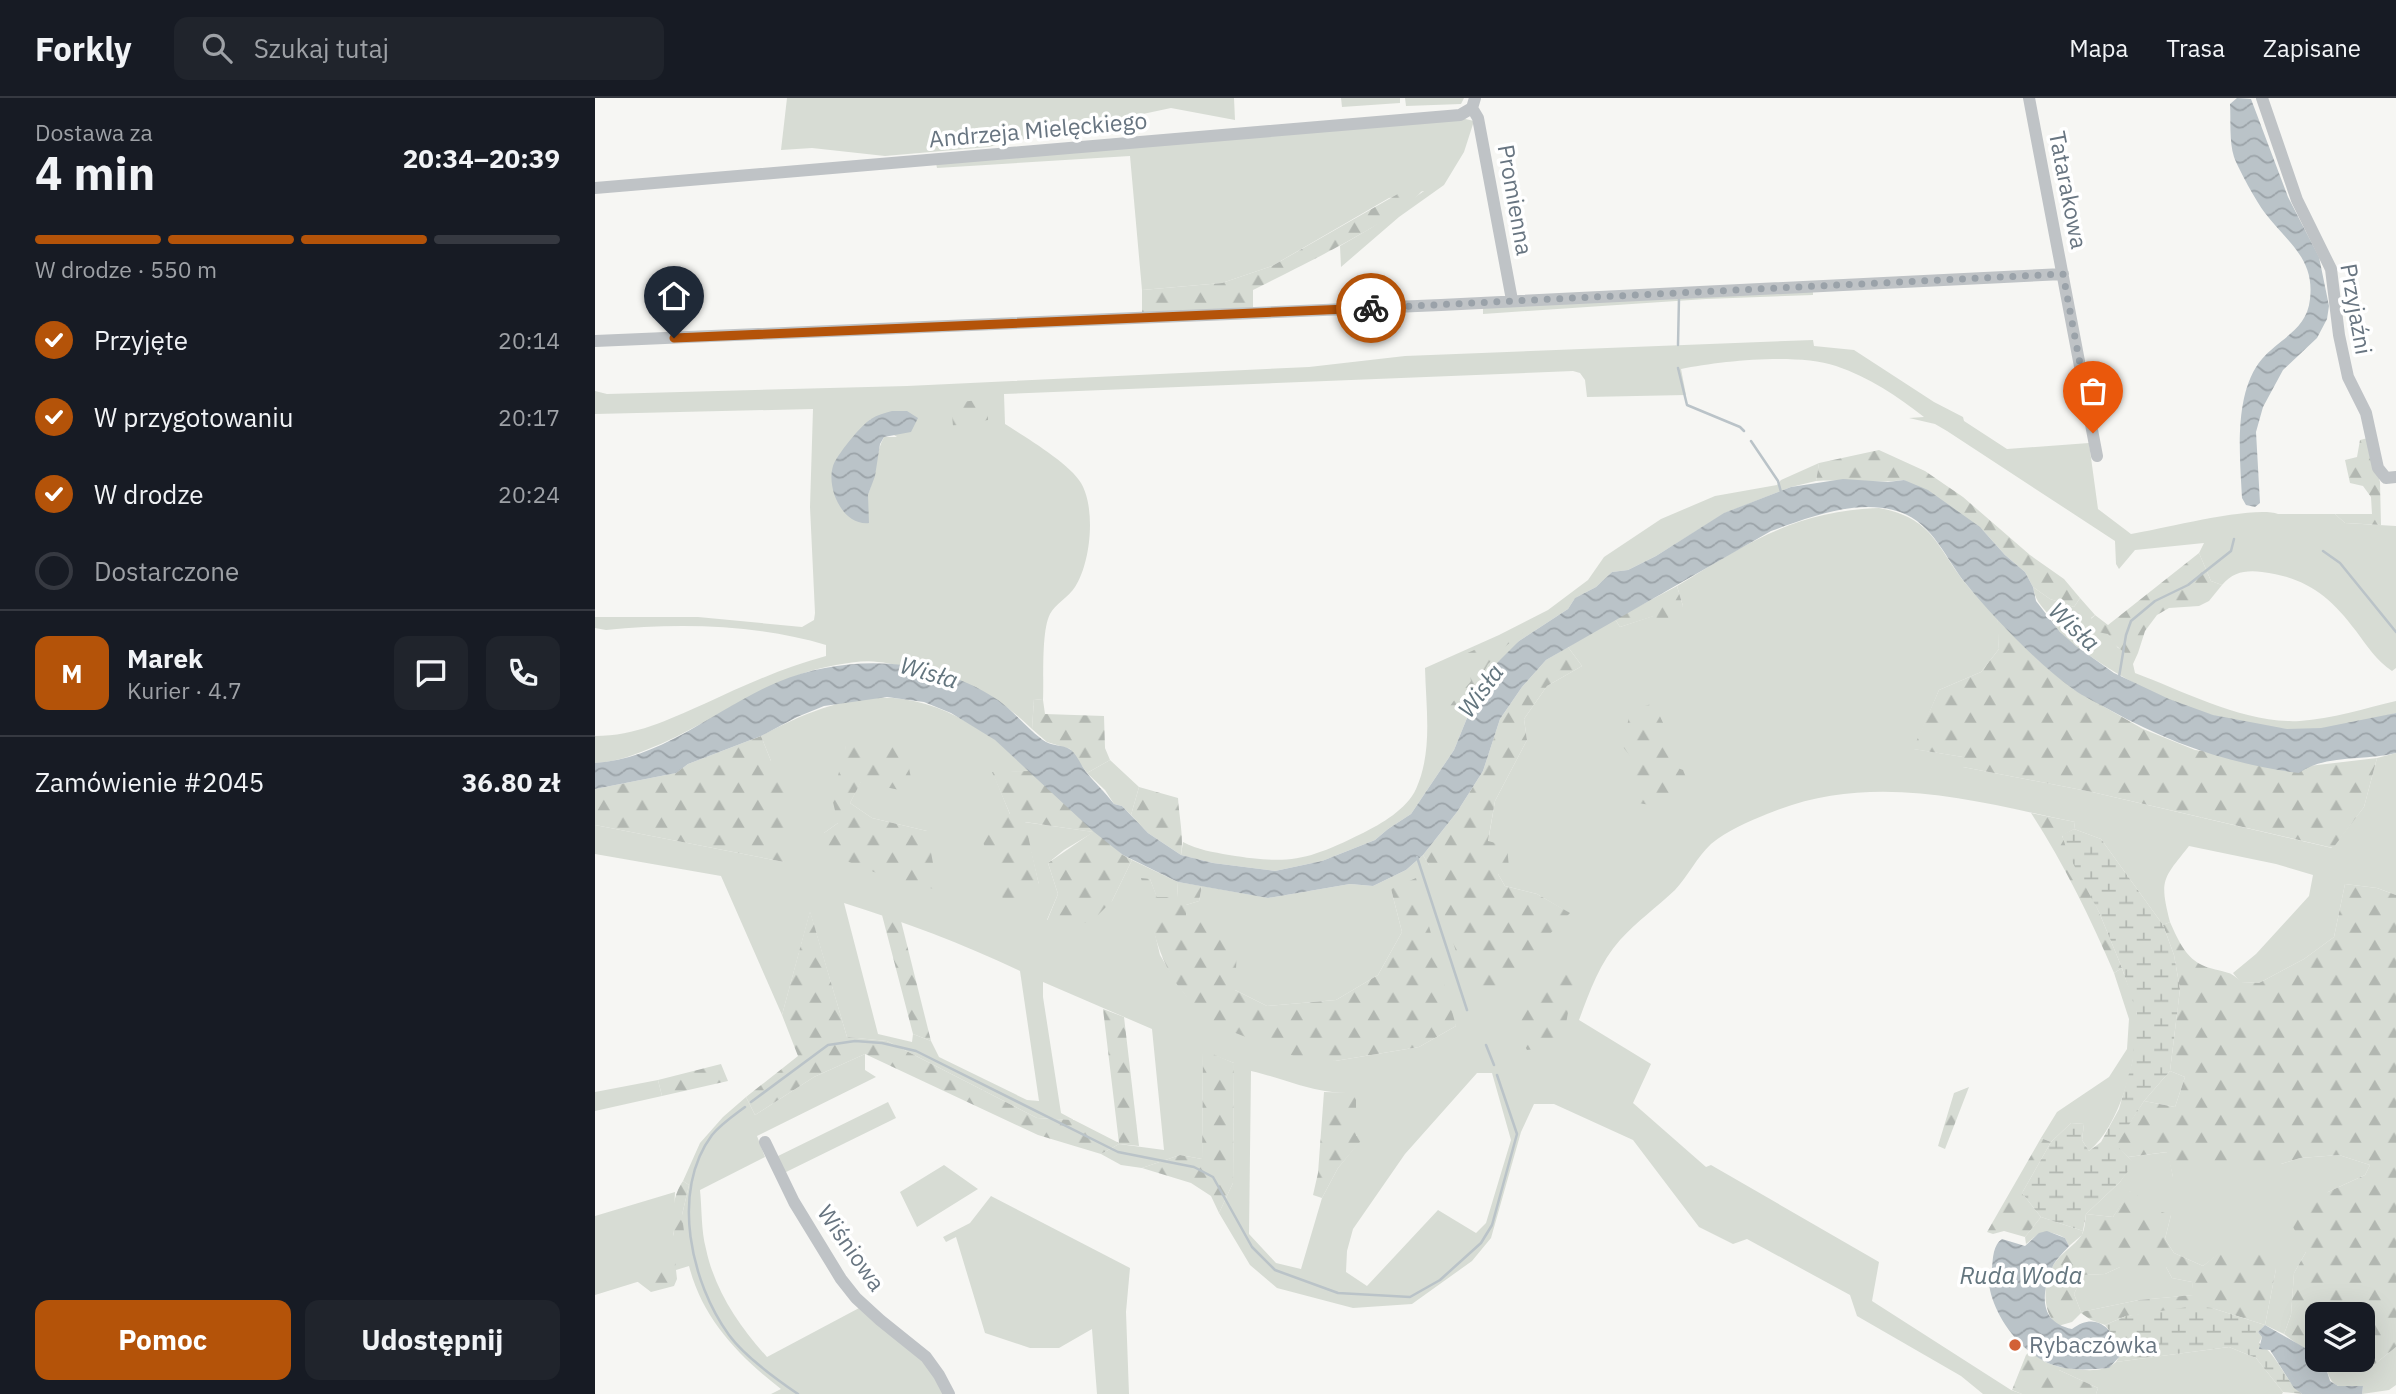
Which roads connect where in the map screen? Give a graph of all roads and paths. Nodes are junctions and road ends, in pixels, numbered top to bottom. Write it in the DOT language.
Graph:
graph roads {
  1 [pos="2029,98"];
  2 [pos="2262,98"];
  3 [pos="1473,103"];
  4 [pos="595,188"];
  5 [pos="2063,274"];
  6 [pos="1512,300"];
  7 [pos="595,341"];
  8 [pos="2097,456"];
  9 [pos="2396,477"];
  10 [pos="765,1142"];
  11 [pos="949,1394"];
  1 -- 5 [label="street, Tatarakowa"];
  2 -- 9 [label="street, Przyjaźni"];
  3 -- 4 [label="street, Andrzeja Mielęckiego"];
  3 -- 6 [label="street, Promienna"];
  5 -- 6 [label="street"];
  5 -- 8 [label="street, Tatarakowa"];
  6 -- 7 [label="street"];
  10 -- 11 [label="street, Wiśniowa"];
}
